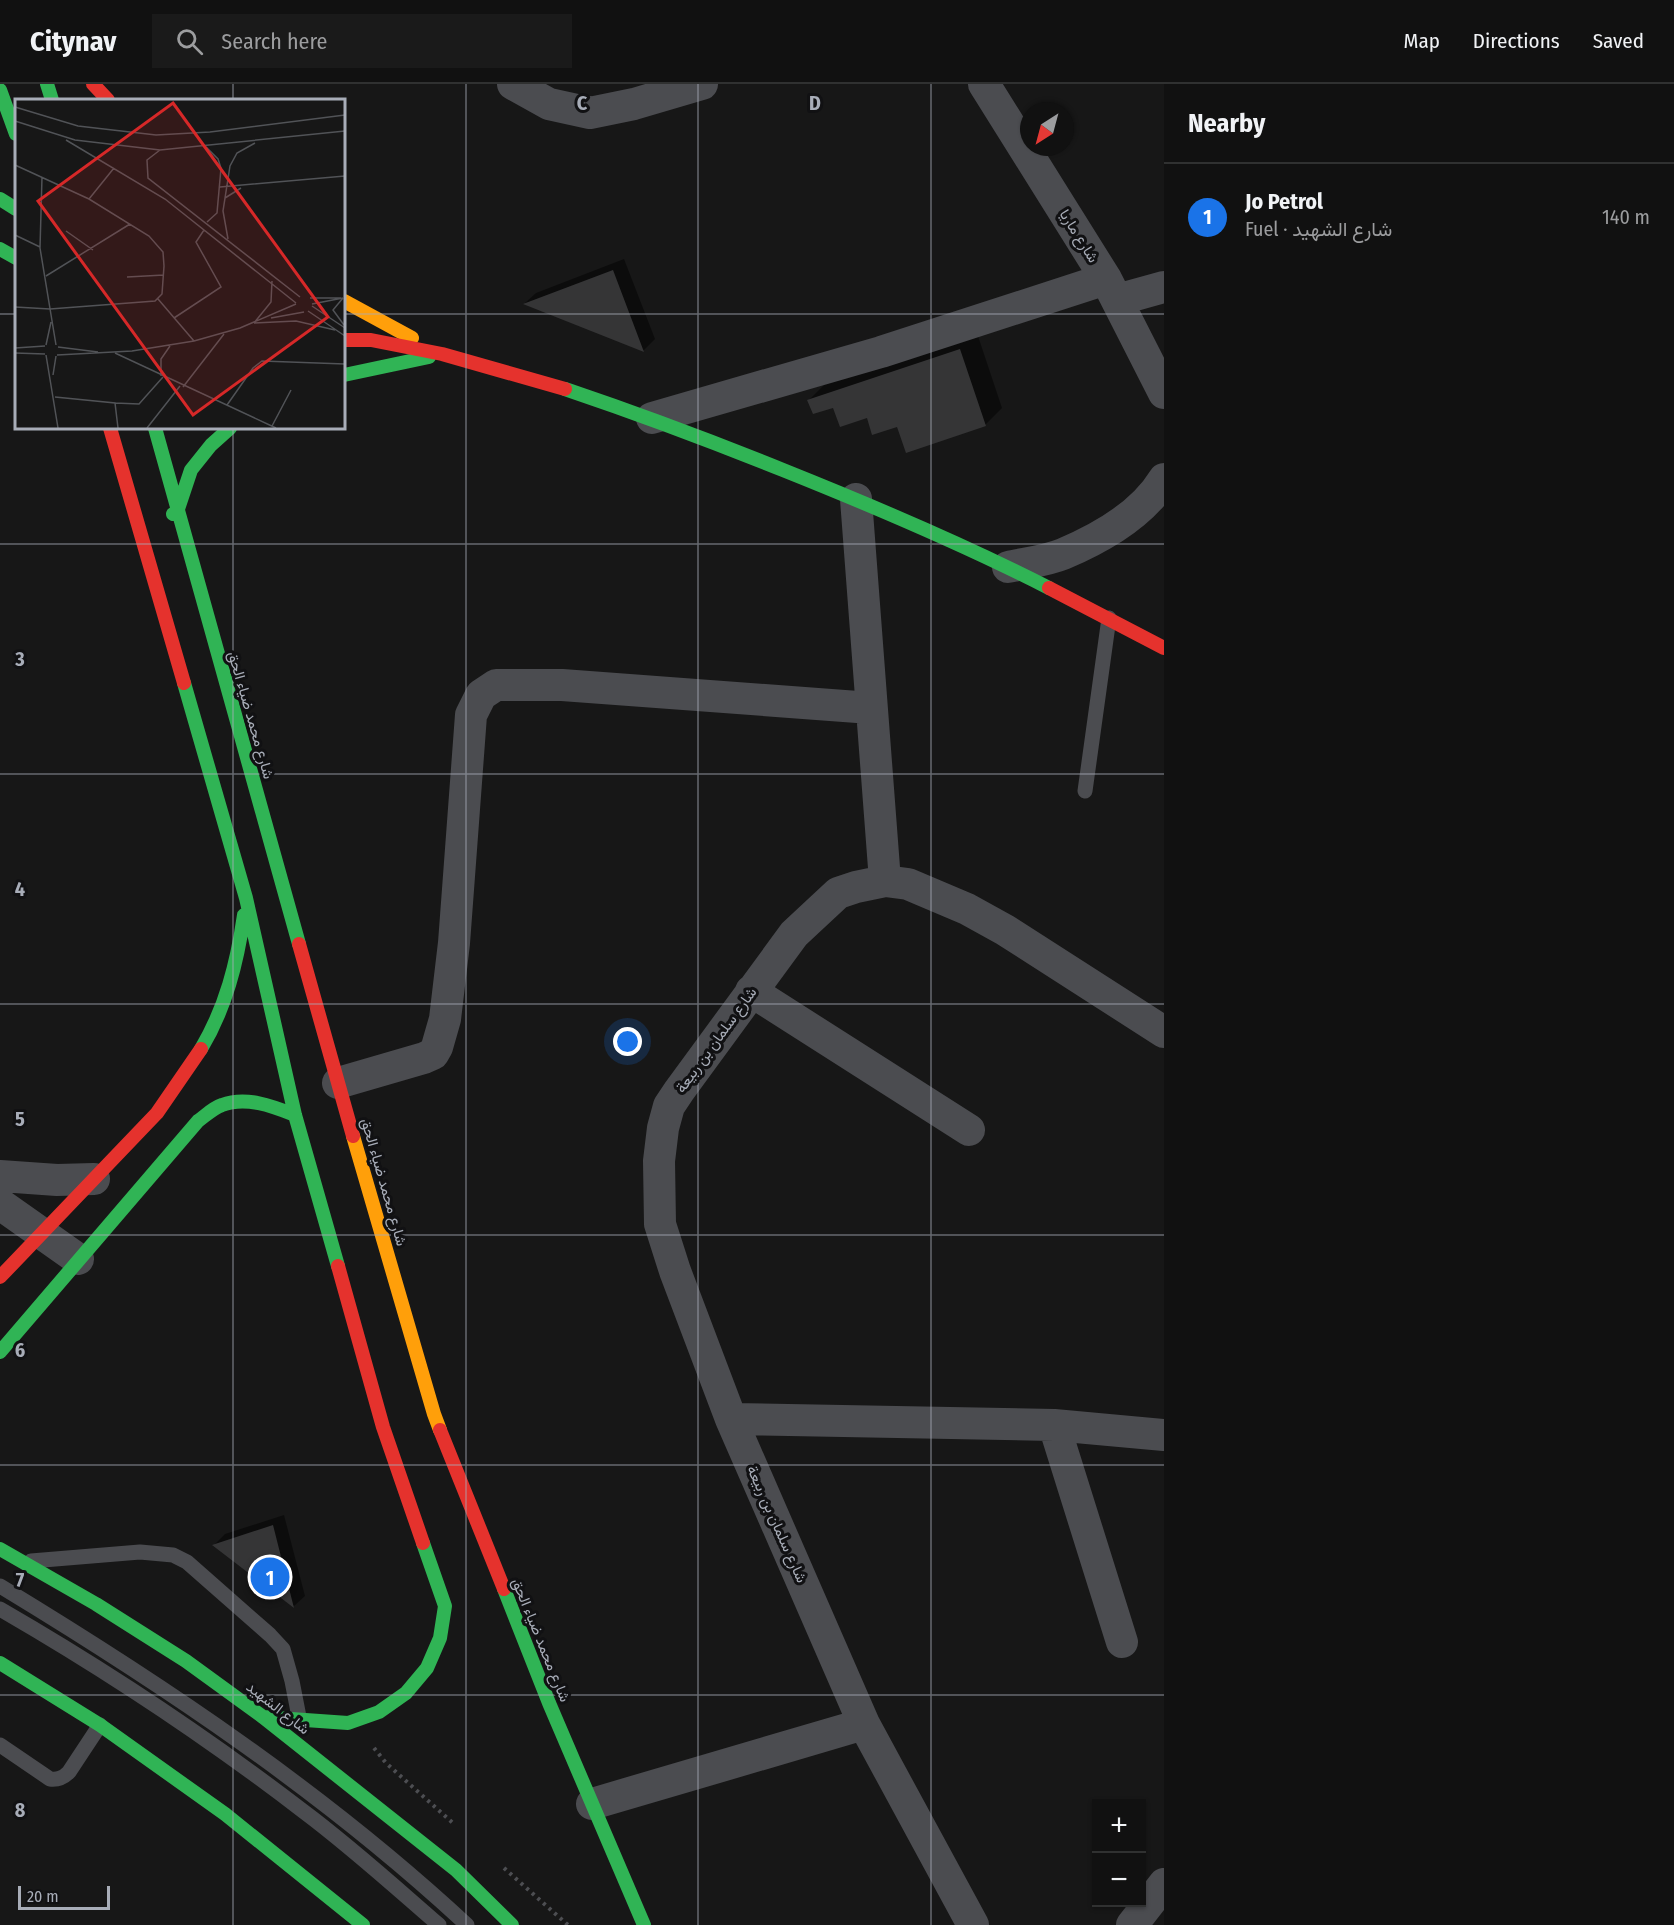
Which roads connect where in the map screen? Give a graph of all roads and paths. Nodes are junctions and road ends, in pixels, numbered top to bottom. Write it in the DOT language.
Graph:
graph roads {
  1 [pos="47,84"];
  2 [pos="93,84"];
  3 [pos="513,84"];
  4 [pos="702,84"];
  5 [pos="984,84"];
  6 [pos="0,90"];
  7 [pos="52,99"];
  8 [pos="107,99"];
  9 [pos="15,131"];
  10 [pos="0,199"];
  11 [pos="15,208"];
  12 [pos="0,249"];
  13 [pos="15,257"];
  14 [pos="1164,286"];
  15 [pos="1112,290"];
  16 [pos="345,302"];
  17 [pos="351,324"];
  18 [pos="345,340"];
  19 [pos="371,340"];
  20 [pos="442,354"];
  21 [pos="345,375"];
  22 [pos="1164,393"];
  23 [pos="652,418"];
  24 [pos="110,429"];
  25 [pos="155,429"];
  26 [pos="229,429"];
  27 [pos="1164,479"];
  28 [pos="856,499"];
  29 [pos="177,512"];
  30 [pos="148,522"];
  31 [pos="1008,567"];
  32 [pos="1108,618"];
  33 [pos="1164,648"];
  34 [pos="871,708"];
  35 [pos="1085,791"];
  36 [pos="885,881"];
  37 [pos="246,898"];
  38 [pos="751,991"];
  39 [pos="1164,1032"];
  40 [pos="338,1083"];
  41 [pos="295,1115"];
  42 [pos="969,1130"];
  43 [pos="0,1176"];
  44 [pos="94,1179"];
  45 [pos="0,1204"];
  46 [pos="41,1233"];
  47 [pos="78,1259"];
  48 [pos="0,1277"];
  49 [pos="0,1352"];
  50 [pos="731,1419"];
  51 [pos="1054,1425"];
  52 [pos="1164,1434"];
  53 [pos="0,1549"];
  54 [pos="22,1562"];
  55 [pos="0,1586"];
  56 [pos="0,1609"];
  57 [pos="1122,1642"];
  58 [pos="0,1664"];
  59 [pos="368,1715"];
  60 [pos="263,1717"];
  61 [pos="300,1719"];
  62 [pos="864,1724"];
  63 [pos="100,1725"];
  64 [pos="0,1745"];
  65 [pos="300,1746"];
  66 [pos="592,1803"];
  67 [pos="464,1833"];
  68 [pos="498,1863"];
  69 [pos="1164,1884"];
  70 [pos="363,1925"];
  71 [pos="439,1925"];
  72 [pos="468,1925"];
  73 [pos="512,1925"];
  74 [pos="568,1925"];
  75 [pos="644,1925"];
  76 [pos="973,1925"];
  77 [pos="1132,1925"];
  1 -- 7 [label="main road"];
  2 -- 8 [label="main road"];
  3 -- 4 [label="street"];
  5 -- 15 [label="street, شارع ماريا"];
  6 -- 9 [label="main road"];
  10 -- 11 [label="main road"];
  12 -- 13 [label="main road"];
  14 -- 15 [label="street"];
  15 -- 22 [label="street, شارع ماريا"];
  15 -- 23 [label="street"];
  16 -- 20 [label="main road"];
  17 -- 19 [label="main road"];
  18 -- 19 [label="main road"];
  19 -- 20 [label="main road"];
  20 -- 21 [label="main road"];
  20 -- 23 [label="main road"];
  23 -- 28 [label="main road"];
  24 -- 30 [label="main road"];
  25 -- 29 [label="main road, شارع محمد ضياء الحق"];
  26 -- 29 [label="main road"];
  27 -- 31 [label="street"];
  28 -- 31 [label="main road"];
  28 -- 34 [label="street"];
  29 -- 30 [label="main road"];
  29 -- 40 [label="main road, شارع محمد ضياء الحق"];
  30 -- 37 [label="main road"];
  31 -- 32 [label="main road"];
  32 -- 33 [label="main road"];
  32 -- 35 [label="lane"];
  34 -- 36 [label="street"];
  34 -- 40 [label="street"];
  36 -- 38 [label="street, شارع سلمان بن ربيعة"];
  36 -- 39 [label="street, شارع سلمان بن ربيعة"];
  37 -- 41 [label="main road"];
  37 -- 44 [label="main road"];
  38 -- 42 [label="street"];
  38 -- 50 [label="street, شارع سلمان بن ربيعة"];
  40 -- 66 [label="main road, شارع محمد ضياء الحق"];
  41 -- 47 [label="main road"];
  41 -- 59 [label="main road"];
  43 -- 44 [label="street"];
  44 -- 46 [label="main road"];
  45 -- 46 [label="street"];
  46 -- 47 [label="street"];
  46 -- 48 [label="main road"];
  47 -- 49 [label="main road"];
  50 -- 51 [label="street"];
  50 -- 62 [label="street, شارع سلمان بن ربيعة"];
  51 -- 52 [label="street"];
  51 -- 57 [label="street"];
  53 -- 54 [label="main road, شارع الشهيد"];
  54 -- 60 [label="main road, شارع الشهيد"];
  54 -- 61 [label="lane"];
  55 -- 72 [label="lane"];
  56 -- 71 [label="lane"];
  58 -- 63 [label="main road"];
  59 -- 61 [label="main road"];
  59 -- 67 [label="path"];
  60 -- 61 [label="main road"];
  60 -- 65 [label="main road, شارع الشهيد"];
  61 -- 65 [label="lane"];
  62 -- 66 [label="street"];
  62 -- 76 [label="street, شارع سلمان بن ربيعة"];
  63 -- 64 [label="lane"];
  63 -- 70 [label="main road"];
  65 -- 73 [label="main road, شارع الشهيد"];
  66 -- 75 [label="main road, شارع محمد ضياء الحق"];
  68 -- 74 [label="path"];
  69 -- 77 [label="street"];
}
